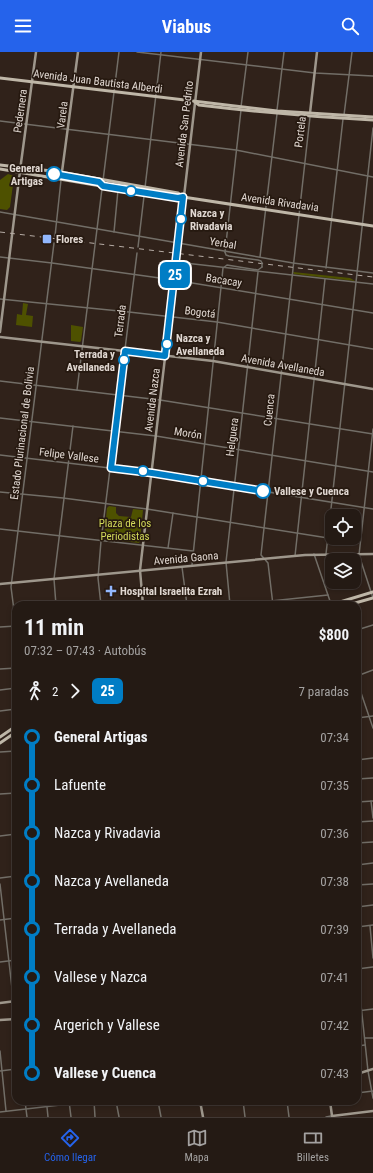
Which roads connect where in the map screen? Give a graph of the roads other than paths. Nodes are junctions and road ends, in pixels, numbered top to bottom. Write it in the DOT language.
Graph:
graph roads {
  1 [pos="36,52"];
  2 [pos="78,52"];
  3 [pos="119,52"];
  4 [pos="137,52"];
  5 [pos="201,52"];
  6 [pos="248,52"];
  7 [pos="284,52"];
  8 [pos="317,52"];
  9 [pos="352,52"];
  10 [pos="161,53"];
  11 [pos="200,60"];
  12 [pos="246,64"];
  13 [pos="282,69"];
  14 [pos="315,73"];
  15 [pos="349,75"];
  16 [pos="373,76"];
  17 [pos="0,78"];
  18 [pos="33,82"];
  19 [pos="73,87"];
  20 [pos="114,92"];
  21 [pos="156,97"];
  22 [pos="195,102"];
  23 [pos="241,108"];
  24 [pos="277,112"];
  25 [pos="310,115"];
  26 [pos="343,117"];
  27 [pos="373,117"];
  28 [pos="373,120"];
  29 [pos="0,121"];
  30 [pos="26,125"];
  31 [pos="373,128"];
  32 [pos="68,130"];
  33 [pos="109,135"];
  34 [pos="150,139"];
  35 [pos="190,144"];
  36 [pos="236,150"];
  37 [pos="271,157"];
  38 [pos="304,164"];
  39 [pos="0,165"];
  40 [pos="20,168"];
  41 [pos="0,169"];
  42 [pos="337,170"];
  43 [pos="19,173"];
  44 [pos="62,173"];
  45 [pos="368,176"];
  46 [pos="373,177"];
  47 [pos="61,179"];
  48 [pos="103,180"];
  49 [pos="103,186"];
  50 [pos="144,187"];
  51 [pos="119,188"];
  52 [pos="144,193"];
  53 [pos="183,197"];
  54 [pos="230,204"];
  55 [pos="266,209"];
  56 [pos="0,212"];
  57 [pos="298,214"];
  58 [pos="14,215"];
  59 [pos="331,219"];
  60 [pos="57,222"];
  61 [pos="362,224"];
  62 [pos="373,226"];
  63 [pos="97,229"];
  64 [pos="114,232"];
  65 [pos="55,236"];
  66 [pos="139,237"];
  67 [pos="54,243"];
  68 [pos="178,244"];
  69 [pos="138,247"];
  70 [pos="137,252"];
  71 [pos="224,252"];
  72 [pos="0,257"];
  73 [pos="260,257"];
  74 [pos="9,258"];
  75 [pos="176,262"];
  76 [pos="52,263"];
  77 [pos="293,263"];
  78 [pos="223,268"];
  79 [pos="326,268"];
  80 [pos="93,269"];
  81 [pos="357,271"];
  82 [pos="258,272"];
  83 [pos="373,273"];
  84 [pos="134,275"];
  85 [pos="292,275"];
  86 [pos="325,279"];
  87 [pos="174,280"];
  88 [pos="356,282"];
  89 [pos="373,284"];
  90 [pos="221,287"];
  91 [pos="256,294"];
  92 [pos="0,299"];
  93 [pos="289,299"];
  94 [pos="4,300"];
  95 [pos="46,304"];
  96 [pos="322,305"];
  97 [pos="88,308"];
  98 [pos="353,310"];
  99 [pos="129,312"];
  100 [pos="373,313"];
  101 [pos="170,317"];
  102 [pos="218,322"];
  103 [pos="252,328"];
  104 [pos="0,332"];
  105 [pos="285,334"];
  106 [pos="0,337"];
  107 [pos="318,340"];
  108 [pos="42,342"];
  109 [pos="349,345"];
  110 [pos="82,346"];
  111 [pos="373,349"];
  112 [pos="125,351"];
  113 [pos="165,356"];
  114 [pos="213,362"];
  115 [pos="248,367"];
  116 [pos="281,373"];
  117 [pos="314,379"];
  118 [pos="0,381"];
  119 [pos="345,385"];
  120 [pos="36,386"];
  121 [pos="373,389"];
  122 [pos="77,390"];
  123 [pos="119,395"];
  124 [pos="160,400"];
  125 [pos="208,407"];
  126 [pos="243,413"];
  127 [pos="0,418"];
  128 [pos="276,418"];
  129 [pos="32,422"];
  130 [pos="309,424"];
  131 [pos="72,426"];
  132 [pos="373,428"];
  133 [pos="340,429"];
  134 [pos="115,431"];
  135 [pos="373,434"];
  136 [pos="156,436"];
  137 [pos="204,444"];
  138 [pos="238,449"];
  139 [pos="0,455"];
  140 [pos="272,455"];
  141 [pos="28,458"];
  142 [pos="305,460"];
  143 [pos="68,463"];
  144 [pos="336,466"];
  145 [pos="111,468"];
  146 [pos="368,471"];
  147 [pos="373,472"];
  148 [pos="152,473"];
  149 [pos="200,480"];
  150 [pos="234,486"];
  151 [pos="0,492"];
  152 [pos="268,492"];
  153 [pos="23,495"];
  154 [pos="301,497"];
  155 [pos="63,498"];
  156 [pos="332,502"];
  157 [pos="106,504"];
  158 [pos="364,507"];
  159 [pos="147,509"];
  160 [pos="331,509"];
  161 [pos="373,509"];
  162 [pos="172,513"];
  163 [pos="196,517"];
  164 [pos="230,523"];
  165 [pos="264,528"];
  166 [pos="0,529"];
  167 [pos="18,531"];
  168 [pos="297,534"];
  169 [pos="59,536"];
  170 [pos="325,538"];
  171 [pos="101,541"];
  172 [pos="143,545"];
  173 [pos="168,548"];
  174 [pos="193,551"];
  175 [pos="359,553"];
  176 [pos="314,554"];
  177 [pos="325,554"];
  178 [pos="361,554"];
  179 [pos="373,554"];
  180 [pos="295,556"];
  181 [pos="265,559"];
  182 [pos="226,562"];
  183 [pos="361,563"];
  184 [pos="192,565"];
  185 [pos="182,566"];
  186 [pos="140,570"];
  187 [pos="98,574"];
  188 [pos="54,579"];
  189 [pos="12,582"];
  190 [pos="0,584"];
  191 [pos="372,593"];
  192 [pos="328,596"];
  193 [pos="373,598"];
  194 [pos="13,601"];
  195 [pos="56,601"];
  196 [pos="101,601"];
  197 [pos="143,601"];
  198 [pos="186,601"];
  199 [pos="231,601"];
  200 [pos="273,601"];
  201 [pos="330,601"];
  202 [pos="345,601"];
  203 [pos="361,601"];
  204 [pos="373,625"];
  205 [pos="12,626"];
  206 [pos="0,627"];
  207 [pos="361,629"];
  208 [pos="12,668"];
  209 [pos="0,669"];
  210 [pos="373,670"];
  211 [pos="361,674"];
  212 [pos="12,688"];
  213 [pos="0,690"];
  214 [pos="361,693"];
  215 [pos="12,710"];
  216 [pos="0,711"];
  217 [pos="373,716"];
  218 [pos="369,717"];
  219 [pos="361,718"];
  220 [pos="373,728"];
  221 [pos="12,729"];
  222 [pos="12,735"];
  223 [pos="0,737"];
  224 [pos="0,743"];
  225 [pos="12,751"];
  226 [pos="0,752"];
  227 [pos="373,758"];
  228 [pos="361,760"];
  229 [pos="373,778"];
  230 [pos="361,779"];
  231 [pos="12,793"];
  232 [pos="0,794"];
  233 [pos="372,801"];
  234 [pos="361,802"];
  235 [pos="373,819"];
  236 [pos="361,821"];
  237 [pos="12,834"];
  238 [pos="0,836"];
  239 [pos="373,842"];
  240 [pos="361,843"];
  241 [pos="373,863"];
  242 [pos="361,864"];
  243 [pos="12,876"];
  244 [pos="0,878"];
  245 [pos="0,884"];
  246 [pos="373,884"];
  247 [pos="361,885"];
  248 [pos="373,905"];
  249 [pos="361,906"];
  250 [pos="12,918"];
  251 [pos="4,919"];
  252 [pos="0,920"];
  253 [pos="370,926"];
  254 [pos="373,926"];
  255 [pos="361,927"];
  256 [pos="373,958"];
  257 [pos="9,961"];
  258 [pos="12,961"];
  259 [pos="0,962"];
  260 [pos="373,967"];
  261 [pos="361,968"];
  262 [pos="12,981"];
  263 [pos="12,1001"];
  264 [pos="361,1002"];
  265 [pos="0,1003"];
  266 [pos="373,1009"];
  267 [pos="362,1010"];
  268 [pos="12,1019"];
  269 [pos="0,1020"];
  270 [pos="364,1038"];
  271 [pos="373,1038"];
  272 [pos="365,1045"];
  273 [pos="361,1046"];
  274 [pos="0,1051"];
  275 [pos="373,1069"];
  276 [pos="12,1070"];
  277 [pos="1,1071"];
  278 [pos="368,1071"];
  279 [pos="361,1073"];
  280 [pos="372,1091"];
  281 [pos="361,1092"];
  282 [pos="373,1098"];
  283 [pos="26,1105"];
  284 [pos="56,1105"];
  285 [pos="69,1105"];
  286 [pos="94,1105"];
  287 [pos="117,1105"];
  288 [pos="159,1105"];
  289 [pos="201,1105"];
  290 [pos="244,1105"];
  291 [pos="288,1105"];
  292 [pos="330,1105"];
  293 [pos="47,1107"];
  294 [pos="26,1109"];
  295 [pos="6,1111"];
  296 [pos="373,1111"];
  297 [pos="0,1112"];
  298 [pos="27,1117"];
  299 [pos="48,1117"];
  300 [pos="71,1117"];
  301 [pos="95,1117"];
  302 [pos="119,1117"];
  303 [pos="161,1117"];
  304 [pos="203,1117"];
  305 [pos="246,1117"];
  306 [pos="289,1117"];
  307 [pos="326,1117"];
  308 [pos="332,1117"];
  1 -- 18 [label="main road, Pedernera"];
  2 -- 19 [label="main road, Varela"];
  3 -- 20 [label="street"];
  4 -- 10 [label="street"];
  5 -- 11 [label="main road, Avenida San Pedrito"];
  6 -- 12 [label="street"];
  7 -- 13 [label="street"];
  8 -- 14 [label="main road, Portela"];
  9 -- 15 [label="street"];
  10 -- 11 [label="street"];
  10 -- 21 [label="street"];
  11 -- 12 [label="street"];
  11 -- 22 [label="main road, Avenida San Pedrito"];
  12 -- 13 [label="street"];
  12 -- 23 [label="street"];
  13 -- 14 [label="street"];
  13 -- 24 [label="street"];
  14 -- 15 [label="street"];
  14 -- 25 [label="main road, Portela"];
  15 -- 16 [label="street"];
  15 -- 26 [label="street"];
  17 -- 18 [label="main road, Avenida Juan Bautista Alberdi"];
  18 -- 19 [label="main road, Avenida Juan Bautista Alberdi"];
  18 -- 30 [label="main road, Pedernera"];
  19 -- 20 [label="main road, Avenida Juan Bautista Alberdi"];
  19 -- 32 [label="main road, Varela"];
  20 -- 21 [label="main road, Avenida Juan Bautista Alberdi"];
  20 -- 33 [label="street"];
  21 -- 22 [label="main road, Avenida Juan Bautista Alberdi"];
  21 -- 34 [label="street"];
  22 -- 23 [label="main road, Avenida Juan Bautista Alberdi"];
  22 -- 35 [label="main road, Avenida San Pedrito"];
  23 -- 24 [label="main road, Avenida Juan Bautista Alberdi"];
  23 -- 36 [label="street"];
  24 -- 25 [label="main road, Avenida Juan Bautista Alberdi"];
  24 -- 37 [label="street"];
  25 -- 26 [label="main road, Avenida Juan Bautista Alberdi"];
  25 -- 38 [label="street, Portela"];
  26 -- 27 [label="main road, Avenida Juan Bautista Alberdi"];
  26 -- 28 [label="main road, Avenida Juan Bautista Alberdi"];
  26 -- 42 [label="street"];
  29 -- 30 [label="street"];
  30 -- 32 [label="street"];
  30 -- 40 [label="main road, Pedernera"];
  31 -- 45 [label="street"];
  32 -- 33 [label="street"];
  32 -- 44 [label="main road, Varela"];
  33 -- 34 [label="street"];
  33 -- 48 [label="street"];
  34 -- 35 [label="street"];
  34 -- 50 [label="street"];
  35 -- 36 [label="street"];
  35 -- 53 [label="main road, Avenida San Pedrito"];
  36 -- 37 [label="street"];
  36 -- 54 [label="street"];
  37 -- 38 [label="street"];
  37 -- 55 [label="street"];
  38 -- 42 [label="street"];
  38 -- 57 [label="street, Portela"];
  39 -- 40 [label="main road, Avenida Rivadavia"];
  40 -- 43 [label="main road, Pedernera"];
  40 -- 44 [label="main road, Avenida Rivadavia"];
  41 -- 43 [label="main road, Avenida Rivadavia"];
  42 -- 45 [label="street"];
  42 -- 59 [label="street"];
  43 -- 47 [label="main road, Avenida Rivadavia"];
  43 -- 58 [label="main road, Pedernera"];
  44 -- 47 [label="main road, Varela"];
  44 -- 48 [label="main road, Avenida Rivadavia"];
  45 -- 46 [label="street"];
  45 -- 61 [label="street"];
  47 -- 49 [label="main road, Avenida Rivadavia"];
  47 -- 60 [label="street"];
  48 -- 49 [label="street"];
  48 -- 50 [label="main road, Avenida Rivadavia"];
  49 -- 51 [label="main road, Avenida Rivadavia"];
  49 -- 63 [label="street"];
  50 -- 52 [label="street"];
  50 -- 53 [label="main road, Avenida Rivadavia"];
  51 -- 52 [label="main road, Avenida Rivadavia"];
  51 -- 64 [label="street"];
  52 -- 53 [label="main road, Avenida Rivadavia"];
  52 -- 66 [label="street"];
  53 -- 54 [label="main road, Avenida Rivadavia"];
  53 -- 68 [label="main road, Avenida Nazca"];
  54 -- 55 [label="main road, Avenida Rivadavia"];
  54 -- 71 [label="street"];
  55 -- 57 [label="main road, Avenida Rivadavia"];
  55 -- 73 [label="street"];
  56 -- 58 [label="street, Yerbal"];
  57 -- 59 [label="main road, Avenida Rivadavia"];
  57 -- 77 [label="street, Cuenca"];
  58 -- 60 [label="street, Yerbal"];
  58 -- 74 [label="main road, Pedernera"];
  59 -- 61 [label="main road, Avenida Rivadavia"];
  59 -- 79 [label="street"];
  60 -- 63 [label="street, Yerbal"];
  60 -- 65 [label="street"];
  61 -- 62 [label="main road, Avenida Rivadavia"];
  61 -- 81 [label="street"];
  63 -- 64 [label="street, Yerbal"];
  63 -- 80 [label="street"];
  64 -- 66 [label="street, Yerbal"];
  66 -- 68 [label="street, Yerbal"];
  66 -- 69 [label="street"];
  67 -- 76 [label="street, Estado Plurinacional de Bolivia"];
  68 -- 71 [label="street, Yerbal"];
  68 -- 75 [label="main road, Avenida Nazca"];
  70 -- 84 [label="street, Terrada"];
  71 -- 73 [label="street, Yerbal"];
  71 -- 78 [label="street, bridge"];
  72 -- 74 [label="street, Bacacay"];
  73 -- 77 [label="street, Yerbal"];
  74 -- 76 [label="street, Bacacay"];
  74 -- 94 [label="main road, Pedernera"];
  75 -- 78 [label="street"];
  75 -- 87 [label="main road, Avenida Nazca"];
  76 -- 80 [label="street, Bacacay"];
  76 -- 95 [label="street, Estado Plurinacional de Bolivia"];
  77 -- 79 [label="street, Yerbal"];
  77 -- 85 [label="street, Cuenca"];
  78 -- 82 [label="street"];
  78 -- 90 [label="street"];
  79 -- 81 [label="street, Yerbal"];
  80 -- 84 [label="street, Bacacay"];
  80 -- 97 [label="street"];
  81 -- 83 [label="street, Yerbal"];
  81 -- 88 [label="street"];
  82 -- 85 [label="street"];
  82 -- 91 [label="street, Helguera"];
  84 -- 87 [label="street, Bacacay"];
  84 -- 99 [label="street, Terrada"];
  85 -- 86 [label="street"];
  85 -- 93 [label="street, Cuenca"];
  86 -- 88 [label="street"];
  86 -- 96 [label="street"];
  87 -- 90 [label="street, Bacacay"];
  87 -- 101 [label="main road, Avenida Nazca"];
  88 -- 89 [label="street"];
  88 -- 98 [label="street"];
  90 -- 91 [label="street, Bacacay"];
  90 -- 102 [label="street"];
  91 -- 93 [label="street, Bacacay"];
  91 -- 103 [label="street, Helguera"];
  92 -- 94 [label="street, Bogotá"];
  93 -- 96 [label="street, Bacacay"];
  93 -- 105 [label="street, Cuenca"];
  94 -- 95 [label="street, Bogotá"];
  94 -- 104 [label="main road, Pedernera"];
  95 -- 97 [label="street, Bogotá"];
  95 -- 108 [label="street, Estado Plurinacional de Bolivia"];
  96 -- 98 [label="street, Bacacay"];
  96 -- 107 [label="street"];
  97 -- 99 [label="street, Bogotá"];
  97 -- 110 [label="street"];
  98 -- 100 [label="street, Bacacay"];
  98 -- 109 [label="street"];
  99 -- 101 [label="street, Bogotá"];
  99 -- 112 [label="street, Terrada"];
  101 -- 102 [label="street, Bogotá"];
  101 -- 113 [label="main road, Avenida Nazca"];
  102 -- 103 [label="street, Bogotá"];
  102 -- 114 [label="street"];
  103 -- 105 [label="street, Bogotá"];
  103 -- 115 [label="street, Helguera"];
  105 -- 107 [label="street, Bogotá"];
  105 -- 116 [label="street, Cuenca"];
  106 -- 108 [label="main road, Avenida Avellaneda"];
  107 -- 109 [label="street, Bogotá"];
  107 -- 117 [label="street"];
  108 -- 110 [label="main road, Avenida Avellaneda"];
  108 -- 120 [label="street, Estado Plurinacional de Bolivia"];
  109 -- 111 [label="street, Bogotá"];
  109 -- 119 [label="street"];
  110 -- 112 [label="main road, Avenida Avellaneda"];
  110 -- 122 [label="street"];
  112 -- 113 [label="main road, Avenida Avellaneda"];
  112 -- 123 [label="street, Terrada"];
  113 -- 114 [label="main road, Avenida Avellaneda"];
  113 -- 124 [label="main road, Avenida Nazca"];
  114 -- 115 [label="main road, Avenida Avellaneda"];
  114 -- 125 [label="street"];
  115 -- 116 [label="main road, Avenida Avellaneda"];
  115 -- 126 [label="street, Helguera"];
  116 -- 117 [label="main road, Avenida Avellaneda"];
  116 -- 128 [label="street, Cuenca"];
  117 -- 119 [label="main road, Avenida Avellaneda"];
  117 -- 130 [label="street"];
  118 -- 120 [label="street"];
  119 -- 121 [label="main road, Avenida Avellaneda"];
  119 -- 133 [label="street"];
  120 -- 122 [label="street"];
  120 -- 129 [label="street, Estado Plurinacional de Bolivia"];
  122 -- 123 [label="street"];
  123 -- 124 [label="street"];
  123 -- 134 [label="street, Terrada"];
  124 -- 125 [label="street"];
  124 -- 136 [label="main road, Avenida Nazca"];
  125 -- 126 [label="street"];
  125 -- 137 [label="street"];
  126 -- 128 [label="street"];
  126 -- 138 [label="street, Helguera"];
  127 -- 129 [label="street, Morón"];
  128 -- 130 [label="street"];
  128 -- 140 [label="street, Cuenca"];
  129 -- 131 [label="street, Morón"];
  129 -- 141 [label="street, Estado Plurinacional de Bolivia"];
  130 -- 133 [label="street"];
  130 -- 142 [label="street"];
  131 -- 134 [label="street, Morón"];
  131 -- 143 [label="street"];
  132 -- 135 [label="street"];
  133 -- 135 [label="street"];
  133 -- 144 [label="street"];
  134 -- 136 [label="street, Morón"];
  134 -- 145 [label="street, Terrada"];
  135 -- 146 [label="street"];
  136 -- 137 [label="street, Morón"];
  136 -- 148 [label="main road, Avenida Nazca"];
  137 -- 138 [label="street, Morón"];
  137 -- 149 [label="street"];
  138 -- 140 [label="street, Morón"];
  138 -- 150 [label="street, Helguera"];
  139 -- 141 [label="street, Felipe Vallese"];
  140 -- 142 [label="street, Morón"];
  140 -- 152 [label="street, Cuenca"];
  141 -- 143 [label="street, Felipe Vallese"];
  141 -- 153 [label="street, Estado Plurinacional de Bolivia"];
  142 -- 144 [label="street, Morón"];
  142 -- 154 [label="street"];
  143 -- 145 [label="street, Felipe Vallese"];
  143 -- 155 [label="street"];
  144 -- 146 [label="street, Morón"];
  144 -- 156 [label="street"];
  145 -- 148 [label="street, Felipe Vallese"];
  145 -- 157 [label="street, Terrada"];
  146 -- 147 [label="street, Morón"];
  146 -- 158 [label="street"];
  148 -- 149 [label="street, Felipe Vallese"];
  148 -- 159 [label="main road, Avenida Nazca"];
  149 -- 150 [label="street, Felipe Vallese"];
  149 -- 163 [label="street"];
  150 -- 152 [label="street, Felipe Vallese"];
  150 -- 164 [label="street, Helguera"];
  151 -- 153 [label="street"];
  152 -- 154 [label="street, Felipe Vallese"];
  152 -- 165 [label="street, Cuenca"];
  153 -- 155 [label="street"];
  153 -- 167 [label="street, Estado Plurinacional de Bolivia"];
  154 -- 156 [label="street, Felipe Vallese"];
  154 -- 168 [label="street"];
  155 -- 157 [label="street"];
  155 -- 169 [label="street"];
  156 -- 158 [label="street, Felipe Vallese"];
  156 -- 160 [label="street"];
  157 -- 159 [label="street"];
  157 -- 171 [label="street, Terrada"];
  158 -- 161 [label="street, Felipe Vallese"];
  158 -- 175 [label="street"];
  159 -- 162 [label="street"];
  159 -- 172 [label="main road, Avenida Nazca"];
  162 -- 163 [label="street"];
  162 -- 173 [label="street"];
  163 -- 164 [label="street"];
  163 -- 174 [label="street"];
  164 -- 165 [label="street"];
  164 -- 182 [label="street, Helguera"];
  165 -- 168 [label="street"];
  165 -- 181 [label="street, Cuenca"];
  166 -- 167 [label="street"];
  167 -- 169 [label="street"];
  167 -- 189 [label="street, Estado Plurinacional de Bolivia"];
  168 -- 170 [label="street"];
  168 -- 180 [label="street"];
  169 -- 171 [label="street"];
  169 -- 188 [label="street"];
  171 -- 172 [label="street"];
  171 -- 187 [label="street, Terrada"];
  172 -- 173 [label="street"];
  172 -- 186 [label="main road, Avenida Nazca"];
  173 -- 174 [label="street"];
  174 -- 184 [label="street"];
  176 -- 177 [label="main road, Avenida Gaona"];
  176 -- 180 [label="main road, Avenida Gaona"];
  176 -- 192 [label="street"];
  178 -- 179 [label="main road, Avenida Gaona"];
  180 -- 181 [label="main road, Avenida Gaona"];
  181 -- 182 [label="main road, Avenida Gaona"];
  181 -- 200 [label="street, Cuenca"];
  182 -- 184 [label="main road, Avenida Gaona"];
  182 -- 199 [label="street, Helguera"];
  183 -- 191 [label="street"];
  184 -- 185 [label="main road, Avenida Gaona"];
  185 -- 186 [label="main road, Avenida Gaona"];
  185 -- 198 [label="street"];
  186 -- 187 [label="main road, Avenida Gaona"];
  186 -- 197 [label="main road, Avenida Nazca"];
  187 -- 188 [label="main road, Avenida Gaona"];
  187 -- 196 [label="street, Terrada"];
  188 -- 189 [label="main road, Avenida Gaona"];
  188 -- 195 [label="street"];
  189 -- 190 [label="main road, Avenida Gaona"];
  189 -- 194 [label="street, Estado Plurinacional de Bolivia"];
  191 -- 193 [label="street"];
  191 -- 202 [label="main road"];
  192 -- 200 [label="street"];
  192 -- 201 [label="street"];
  193 -- 203 [label="main road"];
  204 -- 207 [label="street"];
  205 -- 206 [label="street"];
  208 -- 209 [label="street"];
  210 -- 211 [label="street"];
  212 -- 213 [label="street"];
  214 -- 218 [label="street"];
  215 -- 216 [label="street"];
  217 -- 218 [label="street"];
  218 -- 219 [label="street"];
  218 -- 220 [label="street"];
  221 -- 223 [label="main road"];
  222 -- 224 [label="main road"];
  225 -- 226 [label="street"];
  227 -- 228 [label="street"];
  229 -- 230 [label="street"];
  231 -- 232 [label="street"];
  233 -- 234 [label="street"];
  233 -- 235 [label="street"];
  235 -- 236 [label="street"];
  237 -- 238 [label="street"];
  239 -- 240 [label="street"];
  241 -- 242 [label="street"];
  243 -- 244 [label="street"];
  245 -- 251 [label="street"];
  246 -- 247 [label="street"];
  248 -- 249 [label="street"];
  250 -- 251 [label="street"];
  251 -- 252 [label="street"];
  251 -- 257 [label="street"];
  253 -- 254 [label="street"];
  253 -- 255 [label="street"];
  253 -- 256 [label="street"];
  257 -- 258 [label="street"];
  257 -- 259 [label="street"];
  257 -- 262 [label="street"];
  260 -- 261 [label="street"];
  263 -- 265 [label="main road"];
  264 -- 267 [label="street"];
  266 -- 267 [label="street"];
  267 -- 270 [label="street"];
  268 -- 269 [label="main road"];
  270 -- 271 [label="street"];
  270 -- 272 [label="street"];
  272 -- 273 [label="street"];
  272 -- 278 [label="street"];
  274 -- 277 [label="street"];
  275 -- 278 [label="main road"];
  276 -- 277 [label="street"];
  277 -- 295 [label="street"];
  278 -- 279 [label="main road"];
  278 -- 280 [label="street"];
  280 -- 281 [label="street"];
  280 -- 282 [label="street"];
  283 -- 294 [label="street"];
  284 -- 293 [label="street"];
  285 -- 300 [label="street"];
  286 -- 301 [label="street"];
  287 -- 302 [label="street"];
  288 -- 303 [label="street"];
  289 -- 304 [label="main road"];
  290 -- 305 [label="street"];
  291 -- 306 [label="street"];
  292 -- 308 [label="main road"];
  293 -- 294 [label="street"];
  293 -- 299 [label="street"];
  294 -- 295 [label="street"];
  294 -- 298 [label="street"];
  295 -- 297 [label="street"];
  296 -- 308 [label="main road"];
  307 -- 308 [label="street"];
}
